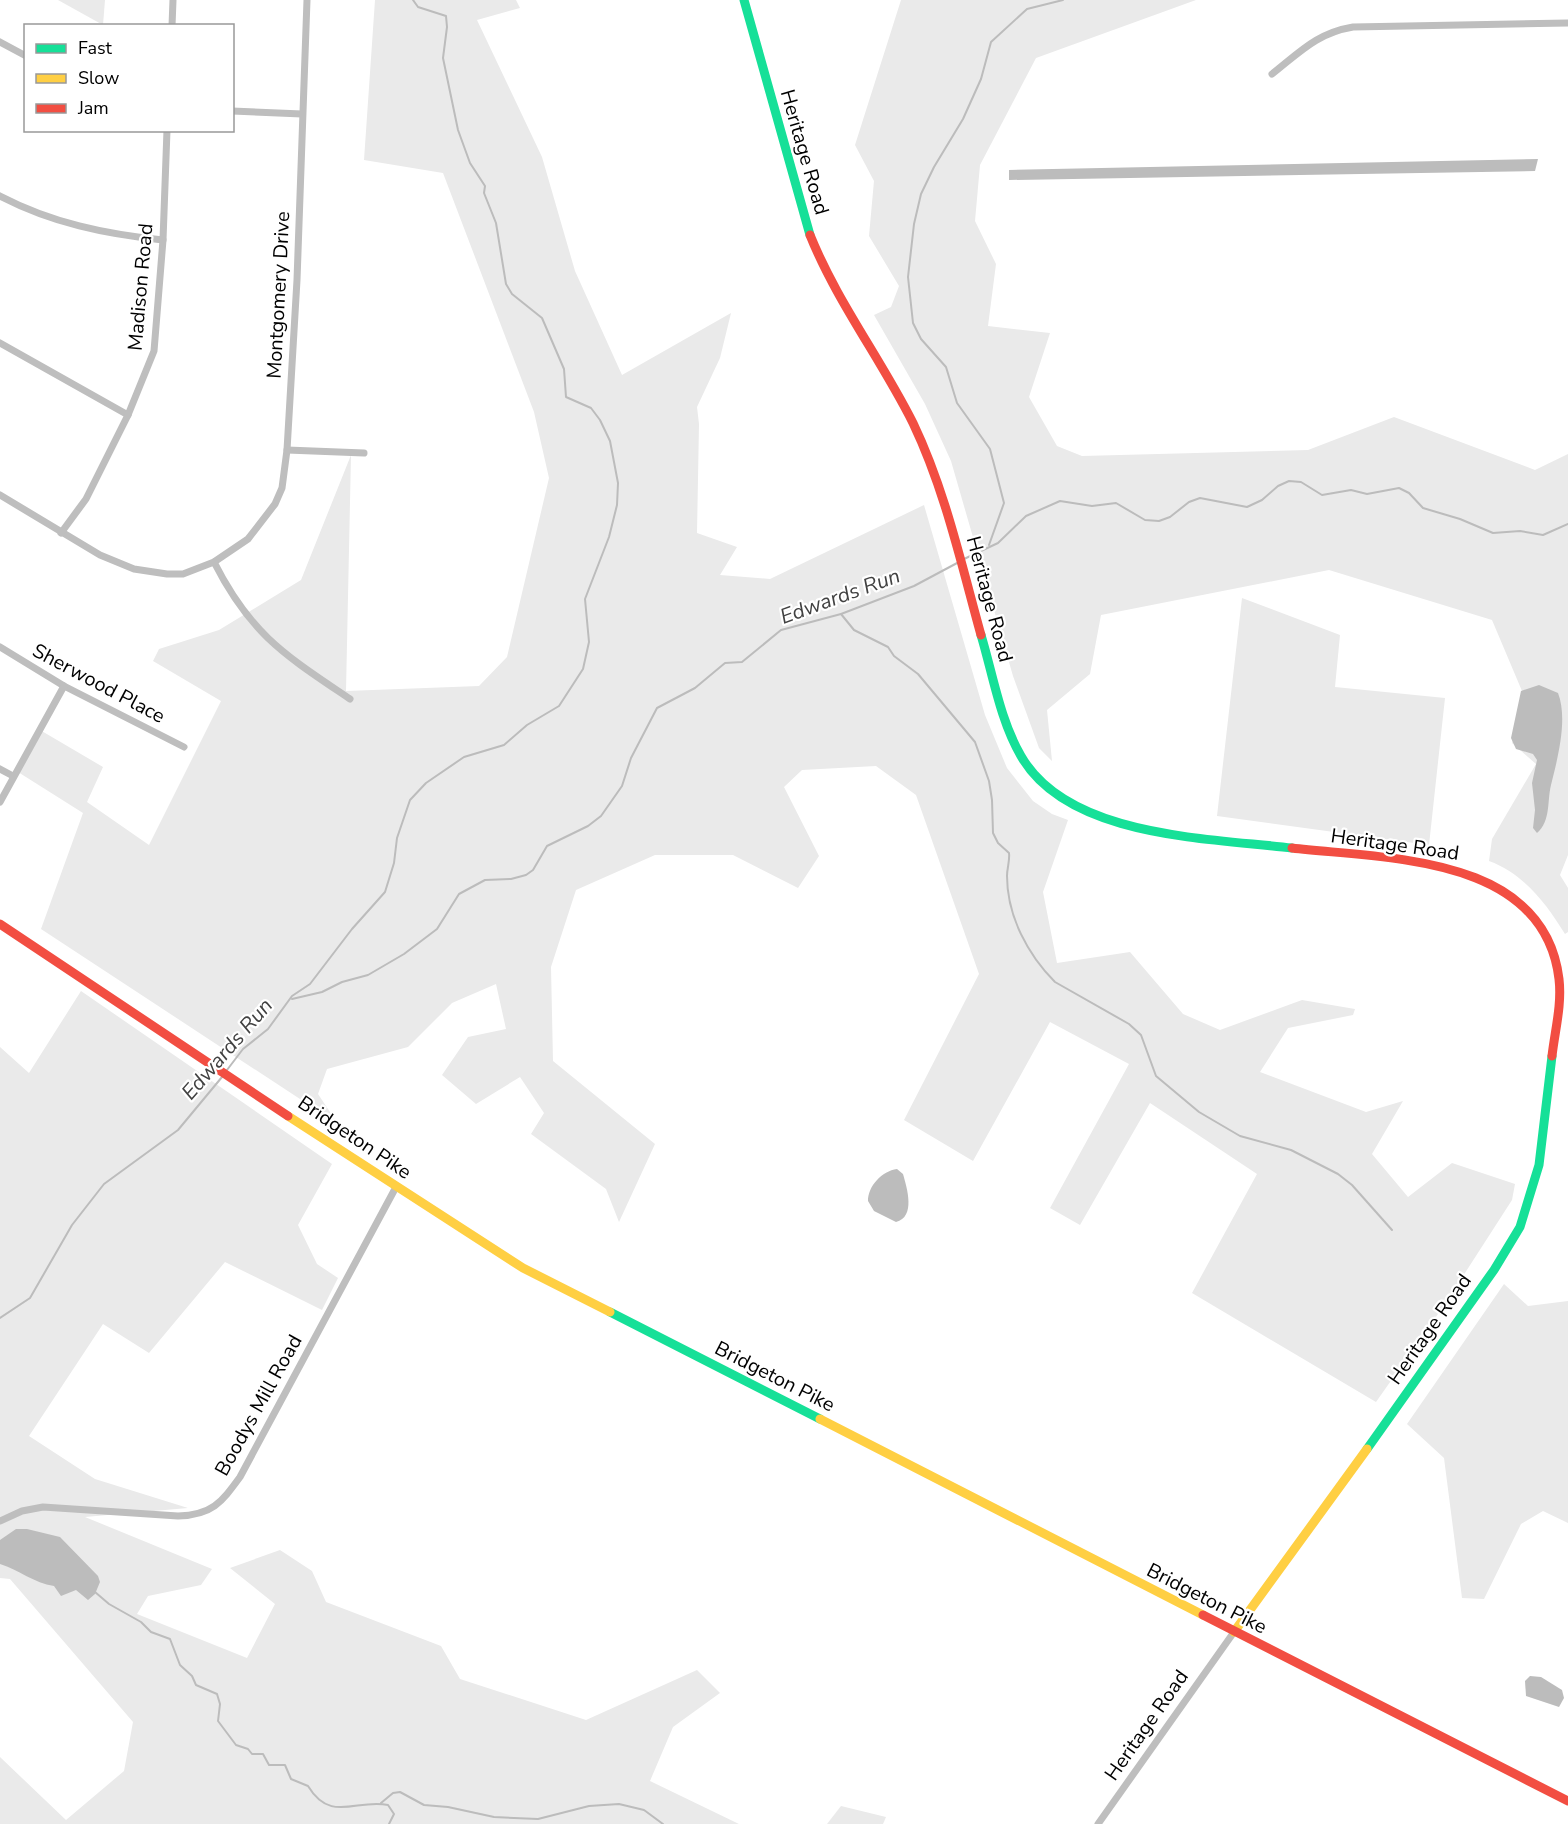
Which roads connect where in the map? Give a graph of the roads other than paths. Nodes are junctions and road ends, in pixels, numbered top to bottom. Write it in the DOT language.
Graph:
graph roads {
  1 [pos="173,0"];
  2 [pos="308,0"];
  3 [pos="744,0"];
  4 [pos="1568,23"];
  5 [pos="172,24"];
  6 [pos="0,42"];
  7 [pos="24,55"];
  8 [pos="1272,74"];
  9 [pos="234,111"];
  10 [pos="302,114"];
  11 [pos="167,132"];
  12 [pos="0,196"];
  13 [pos="163,240"];
  14 [pos="0,343"];
  15 [pos="128,415"];
  16 [pos="287,450"];
  17 [pos="364,453"];
  18 [pos="0,495"];
  19 [pos="62,533"];
  20 [pos="214,562"];
  21 [pos="0,647"];
  22 [pos="64,686"];
  23 [pos="350,699"];
  24 [pos="184,747"];
  25 [pos="0,769"];
  26 [pos="13,776"];
  27 [pos="0,802"];
  28 [pos="0,924"];
  29 [pos="396,1187"];
  30 [pos="0,1521"];
  31 [pos="1234,1632"];
  32 [pos="1568,1801"];
  33 [pos="1098,1824"];
  1 -- 5 [label="street"];
  2 -- 10 [label="street, Montgomery Drive"];
  3 -- 31 [label="street, Heritage Road"];
  4 -- 8 [label="street"];
  6 -- 7 [label="street"];
  9 -- 10 [label="street"];
  10 -- 16 [label="street, Montgomery Drive"];
  11 -- 13 [label="street, Madison Road"];
  12 -- 13 [label="street"];
  13 -- 15 [label="street, Madison Road"];
  14 -- 15 [label="street"];
  15 -- 19 [label="street, Madison Road"];
  16 -- 17 [label="street"];
  16 -- 20 [label="street, Montgomery Drive"];
  18 -- 19 [label="street, Montgomery Drive"];
  19 -- 20 [label="street, Montgomery Drive"];
  20 -- 23 [label="street"];
  21 -- 22 [label="street, Sherwood Place"];
  22 -- 24 [label="street, Sherwood Place"];
  22 -- 26 [label="street"];
  25 -- 26 [label="street"];
  26 -- 27 [label="street"];
  28 -- 29 [label="street, Bridgeton Pike"];
  29 -- 30 [label="street, Boodys Mill Road"];
  29 -- 31 [label="street, Bridgeton Pike"];
  31 -- 32 [label="street, Bridgeton Pike"];
  31 -- 33 [label="street, Heritage Road"];
}
